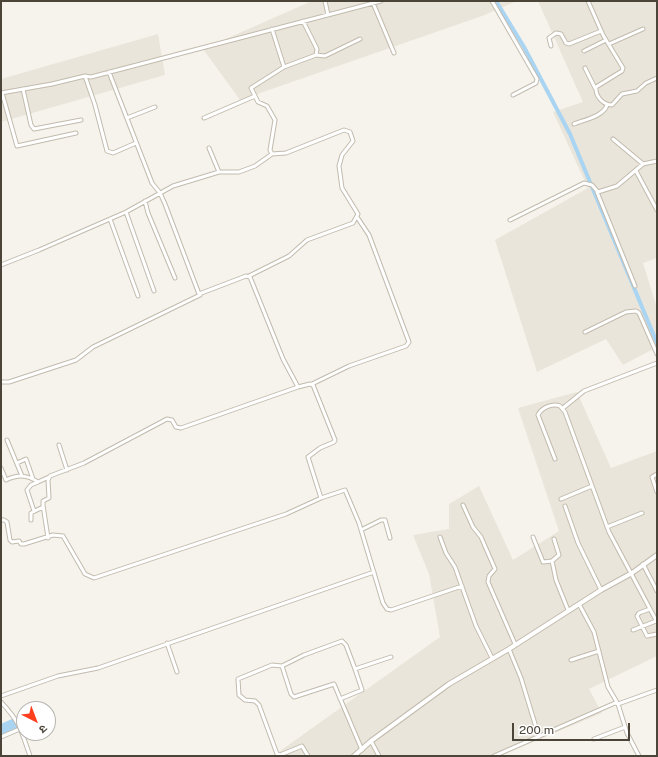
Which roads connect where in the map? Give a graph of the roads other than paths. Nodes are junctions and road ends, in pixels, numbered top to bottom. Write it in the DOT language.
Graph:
graph roads {
  1 [pos="325,1"];
  2 [pos="381,1"];
  3 [pos="492,1"];
  4 [pos="588,1"];
  5 [pos="373,3"];
  6 [pos="328,15"];
  7 [pos="303,21"];
  8 [pos="643,29"];
  9 [pos="272,30"];
  10 [pos="601,31"];
  11 [pos="360,39"];
  12 [pos="606,40"];
  13 [pos="609,44"];
  14 [pos="551,46"];
  15 [pos="584,51"];
  16 [pos="394,53"];
  17 [pos="316,55"];
  18 [pos="284,67"];
  19 [pos="585,68"];
  20 [pos="109,72"];
  21 [pos="85,76"];
  22 [pos="657,78"];
  23 [pos="657,83"];
  24 [pos="595,88"];
  25 [pos="23,89"];
  26 [pos="2,93"];
  27 [pos="513,95"];
  28 [pos="255,96"];
  29 [pos="607,105"];
  30 [pos="155,107"];
  31 [pos="127,118"];
  32 [pos="204,118"];
  33 [pos="81,120"];
  34 [pos="574,124"];
  35 [pos="76,133"];
  36 [pos="613,139"];
  37 [pos="136,143"];
  38 [pos="209,148"];
  39 [pos="272,154"];
  40 [pos="657,161"];
  41 [pos="643,164"];
  42 [pos="636,171"];
  43 [pos="219,172"];
  44 [pos="597,192"];
  45 [pos="160,193"];
  46 [pos="145,201"];
  47 [pos="657,210"];
  48 [pos="126,212"];
  49 [pos="357,217"];
  50 [pos="110,218"];
  51 [pos="510,220"];
  52 [pos="1,264"];
  53 [pos="248,276"];
  54 [pos="175,278"];
  55 [pos="635,286"];
  56 [pos="154,291"];
  57 [pos="200,295"];
  58 [pos="138,296"];
  59 [pos="585,332"];
  60 [pos="657,354"];
  61 [pos="657,363"];
  62 [pos="1,382"];
  63 [pos="312,384"];
  64 [pos="298,387"];
  65 [pos="563,408"];
  66 [pos="7,440"];
  67 [pos="59,445"];
  68 [pos="555,459"];
  69 [pos="17,463"];
  70 [pos="1,468"];
  71 [pos="67,470"];
  72 [pos="657,474"];
  73 [pos="22,476"];
  74 [pos="49,477"];
  75 [pos="33,479"];
  76 [pos="38,482"];
  77 [pos="592,486"];
  78 [pos="657,492"];
  79 [pos="320,498"];
  80 [pos="561,499"];
  81 [pos="463,505"];
  82 [pos="565,506"];
  83 [pos="43,507"];
  84 [pos="34,511"];
  85 [pos="642,513"];
  86 [pos="1,520"];
  87 [pos="32,520"];
  88 [pos="607,527"];
  89 [pos="361,530"];
  90 [pos="440,537"];
  91 [pos="533,537"];
  92 [pos="48,538"];
  93 [pos="390,538"];
  94 [pos="554,539"];
  95 [pos="657,555"];
  96 [pos="552,561"];
  97 [pos="643,564"];
  98 [pos="374,572"];
  99 [pos="632,573"];
  100 [pos="657,580"];
  101 [pos="652,582"];
  102 [pos="462,586"];
  103 [pos="601,590"];
  104 [pos="657,591"];
  105 [pos="580,604"];
  106 [pos="650,609"];
  107 [pos="568,610"];
  108 [pos="657,621"];
  109 [pos="642,626"];
  110 [pos="633,630"];
  111 [pos="657,634"];
  112 [pos="167,643"];
  113 [pos="515,644"];
  114 [pos="509,649"];
  115 [pos="599,651"];
  116 [pos="391,656"];
  117 [pos="492,658"];
  118 [pos="571,660"];
  119 [pos="282,666"];
  120 [pos="355,669"];
  121 [pos="177,672"];
  122 [pos="657,690"];
  123 [pos="1,696"];
  124 [pos="340,699"];
  125 [pos="1,702"];
  126 [pos="618,704"];
  127 [pos="16,718"];
  128 [pos="625,727"];
  129 [pos="16,731"];
  130 [pos="1,737"];
  131 [pos="539,737"];
  132 [pos="594,739"];
  133 [pos="26,741"];
  134 [pos="371,741"];
  135 [pos="363,750"];
  136 [pos="30,756"];
  137 [pos="308,756"];
  138 [pos="354,756"];
  139 [pos="379,756"];
  140 [pos="494,756"];
  141 [pos="639,756"];
  1 -- 6 [label="street"];
  2 -- 5 [label="street"];
  3 -- 27 [label="street"];
  4 -- 10 [label="street"];
  5 -- 6 [label="street"];
  5 -- 16 [label="street"];
  6 -- 7 [label="street"];
  7 -- 9 [label="street"];
  7 -- 17 [label="street"];
  8 -- 13 [label="street"];
  9 -- 18 [label="street"];
  9 -- 20 [label="street"];
  10 -- 12 [label="street"];
  10 -- 14 [label="street"];
  11 -- 17 [label="street"];
  12 -- 13 [label="street"];
  12 -- 15 [label="street"];
  13 -- 24 [label="street"];
  17 -- 18 [label="street"];
  18 -- 28 [label="street"];
  19 -- 24 [label="street"];
  20 -- 21 [label="street"];
  20 -- 31 [label="street"];
  21 -- 25 [label="street"];
  21 -- 37 [label="street"];
  22 -- 23 [label="street"];
  22 -- 29 [label="street"];
  24 -- 29 [label="street"];
  25 -- 26 [label="street"];
  25 -- 33 [label="street"];
  26 -- 35 [label="street"];
  28 -- 32 [label="street"];
  28 -- 39 [label="street"];
  29 -- 34 [label="street"];
  30 -- 31 [label="street"];
  31 -- 37 [label="street"];
  36 -- 41 [label="street"];
  37 -- 45 [label="street"];
  38 -- 43 [label="street"];
  39 -- 43 [label="street"];
  39 -- 49 [label="street"];
  40 -- 41 [label="street"];
  41 -- 42 [label="street"];
  42 -- 44 [label="street"];
  42 -- 47 [label="street"];
  43 -- 45 [label="street"];
  44 -- 51 [label="street"];
  44 -- 55 [label="street"];
  45 -- 46 [label="street"];
  45 -- 57 [label="street"];
  46 -- 48 [label="street"];
  46 -- 54 [label="street"];
  48 -- 50 [label="street"];
  48 -- 56 [label="street"];
  49 -- 53 [label="street"];
  49 -- 63 [label="street"];
  50 -- 52 [label="street"];
  50 -- 58 [label="street"];
  53 -- 57 [label="street"];
  53 -- 64 [label="street"];
  57 -- 62 [label="street"];
  59 -- 60 [label="street"];
  61 -- 65 [label="street"];
  63 -- 64 [label="street"];
  63 -- 79 [label="street"];
  64 -- 71 [label="street"];
  65 -- 68 [label="street"];
  65 -- 77 [label="street"];
  66 -- 69 [label="street"];
  67 -- 71 [label="street"];
  69 -- 73 [label="street"];
  69 -- 75 [label="street"];
  70 -- 73 [label="street"];
  71 -- 74 [label="street"];
  72 -- 78 [label="street"];
  73 -- 75 [label="street"];
  74 -- 76 [label="street"];
  74 -- 83 [label="street"];
  75 -- 76 [label="street"];
  76 -- 84 [label="street"];
  77 -- 80 [label="street"];
  77 -- 88 [label="street"];
  79 -- 89 [label="street"];
  79 -- 92 [label="street"];
  81 -- 113 [label="street"];
  82 -- 103 [label="street"];
  83 -- 84 [label="street"];
  83 -- 92 [label="street"];
  84 -- 87 [label="street"];
  85 -- 88 [label="street"];
  86 -- 92 [label="street"];
  88 -- 99 [label="street"];
  89 -- 93 [label="street"];
  89 -- 98 [label="street"];
  90 -- 102 [label="street"];
  91 -- 96 [label="street"];
  94 -- 96 [label="street"];
  95 -- 97 [label="street"];
  96 -- 107 [label="street"];
  97 -- 99 [label="street"];
  97 -- 101 [label="street"];
  98 -- 102 [label="street"];
  98 -- 112 [label="street"];
  99 -- 103 [label="street"];
  99 -- 106 [label="street"];
  100 -- 101 [label="street"];
  101 -- 104 [label="street"];
  102 -- 117 [label="street"];
  103 -- 105 [label="street"];
  105 -- 107 [label="street"];
  105 -- 115 [label="street"];
  106 -- 108 [label="street"];
  106 -- 109 [label="street"];
  107 -- 113 [label="street"];
  108 -- 109 [label="street"];
  109 -- 110 [label="street"];
  109 -- 111 [label="street"];
  112 -- 121 [label="street"];
  112 -- 123 [label="street"];
  113 -- 114 [label="street"];
  114 -- 117 [label="street"];
  114 -- 131 [label="street"];
  115 -- 118 [label="street"];
  115 -- 126 [label="street"];
  116 -- 120 [label="street"];
  117 -- 134 [label="street"];
  119 -- 120 [label="street"];
  119 -- 124 [label="street"];
  119 -- 137 [label="street"];
  120 -- 124 [label="street"];
  122 -- 126 [label="street"];
  124 -- 135 [label="street"];
  125 -- 127 [label="street"];
  126 -- 128 [label="street"];
  126 -- 131 [label="street"];
  128 -- 132 [label="street"];
  128 -- 141 [label="street"];
  129 -- 130 [label="street"];
  131 -- 140 [label="street"];
  133 -- 136 [label="street"];
  134 -- 135 [label="street"];
  134 -- 139 [label="street"];
  135 -- 138 [label="street"];
}
